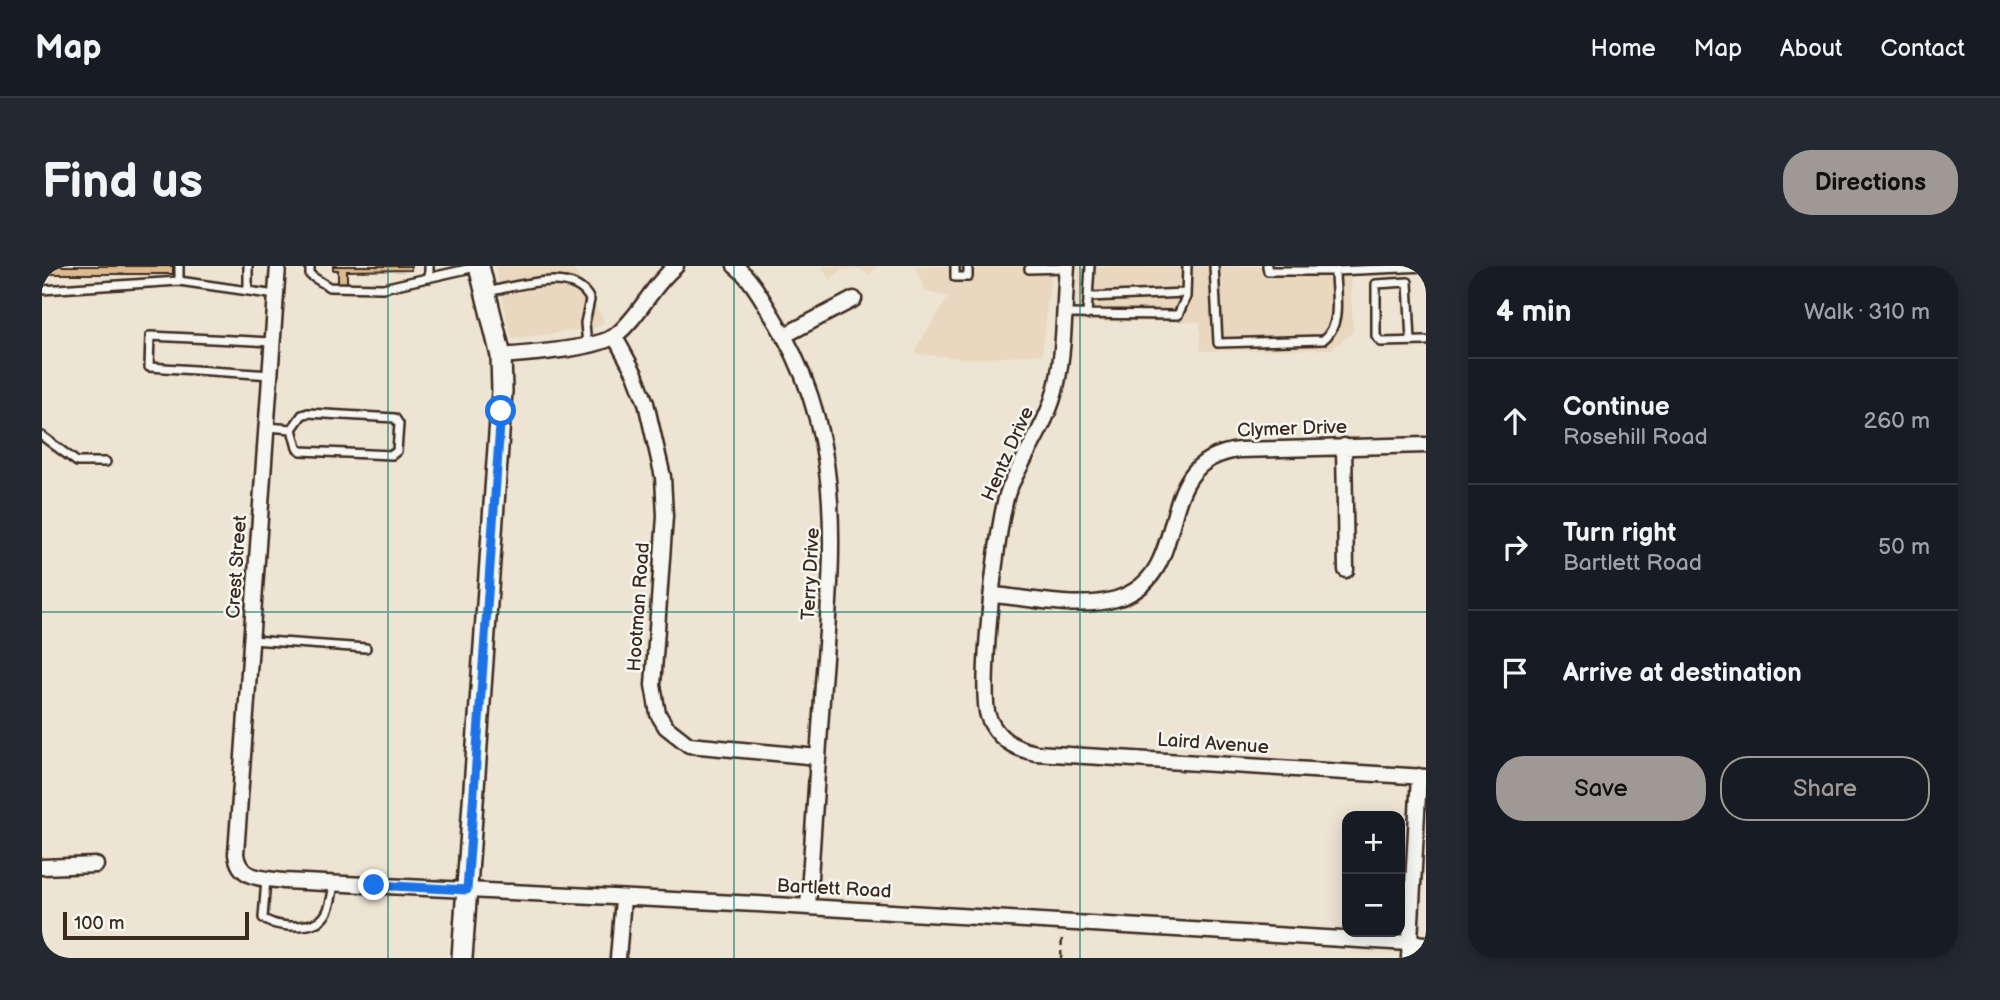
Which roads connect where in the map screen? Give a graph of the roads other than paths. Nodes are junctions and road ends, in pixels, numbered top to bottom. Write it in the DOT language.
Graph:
graph roads {
  1 [pos="179,266"];
  2 [pos="248,266"];
  3 [pos="278,266"];
  4 [pos="310,266"];
  5 [pos="429,266"];
  6 [pos="480,266"];
  7 [pos="676,266"];
  8 [pos="735,266"];
  9 [pos="955,266"];
  10 [pos="968,266"];
  11 [pos="1090,266"];
  12 [pos="1187,266"];
  13 [pos="1214,266"];
  14 [pos="1268,266"];
  15 [pos="1067,267"];
  16 [pos="1426,267"];
  17 [pos="1029,269"];
  18 [pos="1304,269"];
  19 [pos="1335,271"];
  20 [pos="429,278"];
  21 [pos="179,281"];
  22 [pos="42,290"];
  23 [pos="248,291"];
  24 [pos="485,292"];
  25 [pos="1186,293"];
  26 [pos="276,295"];
  27 [pos="1088,298"];
  28 [pos="854,299"];
  29 [pos="1064,314"];
  30 [pos="1090,316"];
  31 [pos="785,335"];
  32 [pos="615,337"];
  33 [pos="1410,341"];
  34 [pos="1426,341"];
  35 [pos="273,342"];
  36 [pos="587,345"];
  37 [pos="500,356"];
  38 [pos="271,375"];
  39 [pos="267,427"];
  40 [pos="292,429"];
  41 [pos="42,436"];
  42 [pos="1426,445"];
  43 [pos="1344,446"];
  44 [pos="106,462"];
  45 [pos="1346,570"];
  46 [pos="993,595"];
  47 [pos="251,640"];
  48 [pos="366,648"];
  49 [pos="1002,737"];
  50 [pos="818,757"];
  51 [pos="1423,776"];
  52 [pos="96,864"];
  53 [pos="42,867"];
  54 [pos="241,870"];
  55 [pos="266,879"];
  56 [pos="334,883"];
  57 [pos="467,890"];
  58 [pos="622,899"];
  59 [pos="808,907"];
  60 [pos="1426,944"];
  61 [pos="1409,950"];
  62 [pos="462,958"];
  63 [pos="618,958"];
  1 -- 21 [label="lane"];
  2 -- 23 [label="lane"];
  3 -- 26 [label="street, Crest Street"];
  4 -- 20 [label="lane"];
  5 -- 20 [label="lane"];
  6 -- 20 [label="lane"];
  6 -- 24 [label="street"];
  7 -- 32 [label="street"];
  8 -- 31 [label="street, Terry Drive"];
  9 -- 10 [label="lane"];
  11 -- 27 [label="lane"];
  12 -- 25 [label="lane"];
  13 -- 19 [label="lane"];
  14 -- 18 [label="lane"];
  15 -- 17 [label="lane"];
  15 -- 29 [label="street, Hentz Drive"];
  16 -- 19 [label="lane"];
  18 -- 19 [label="lane"];
  21 -- 22 [label="lane"];
  21 -- 23 [label="lane"];
  23 -- 26 [label="lane"];
  24 -- 36 [label="lane"];
  24 -- 37 [label="street"];
  25 -- 27 [label="lane"];
  25 -- 30 [label="lane"];
  26 -- 35 [label="street, Crest Street"];
  27 -- 30 [label="lane"];
  28 -- 31 [label="street"];
  29 -- 30 [label="lane"];
  29 -- 46 [label="street, Hentz Drive"];
  31 -- 50 [label="street, Terry Drive"];
  32 -- 36 [label="street"];
  32 -- 50 [label="street, Hootman Road"];
  33 -- 33 [label="lane"];
  33 -- 34 [label="lane"];
  35 -- 38 [label="street, Crest Street"];
  35 -- 38 [label="lane"];
  36 -- 37 [label="street"];
  37 -- 57 [label="street"];
  38 -- 39 [label="street, Crest Street"];
  39 -- 40 [label="lane"];
  39 -- 47 [label="street, Crest Street"];
  40 -- 40 [label="lane"];
  41 -- 44 [label="lane"];
  42 -- 43 [label="street, Clymer Drive"];
  43 -- 45 [label="street"];
  43 -- 46 [label="street, Clymer Drive"];
  46 -- 49 [label="street, Hentz Drive"];
  47 -- 48 [label="lane"];
  47 -- 54 [label="street, Crest Street"];
  49 -- 51 [label="street, Laird Avenue"];
  50 -- 59 [label="street, Terry Drive"];
  51 -- 61 [label="street"];
  52 -- 53 [label="street"];
  54 -- 55 [label="street, Bartlett Road"];
  55 -- 56 [label="street, Bartlett Road"];
  55 -- 56 [label="lane"];
  56 -- 57 [label="street, Bartlett Road"];
  57 -- 58 [label="street, Bartlett Road"];
  57 -- 62 [label="street"];
  58 -- 59 [label="street, Bartlett Road"];
  58 -- 63 [label="street"];
  59 -- 61 [label="street, Bartlett Road"];
  60 -- 61 [label="street, Bartlett Road"];
}
